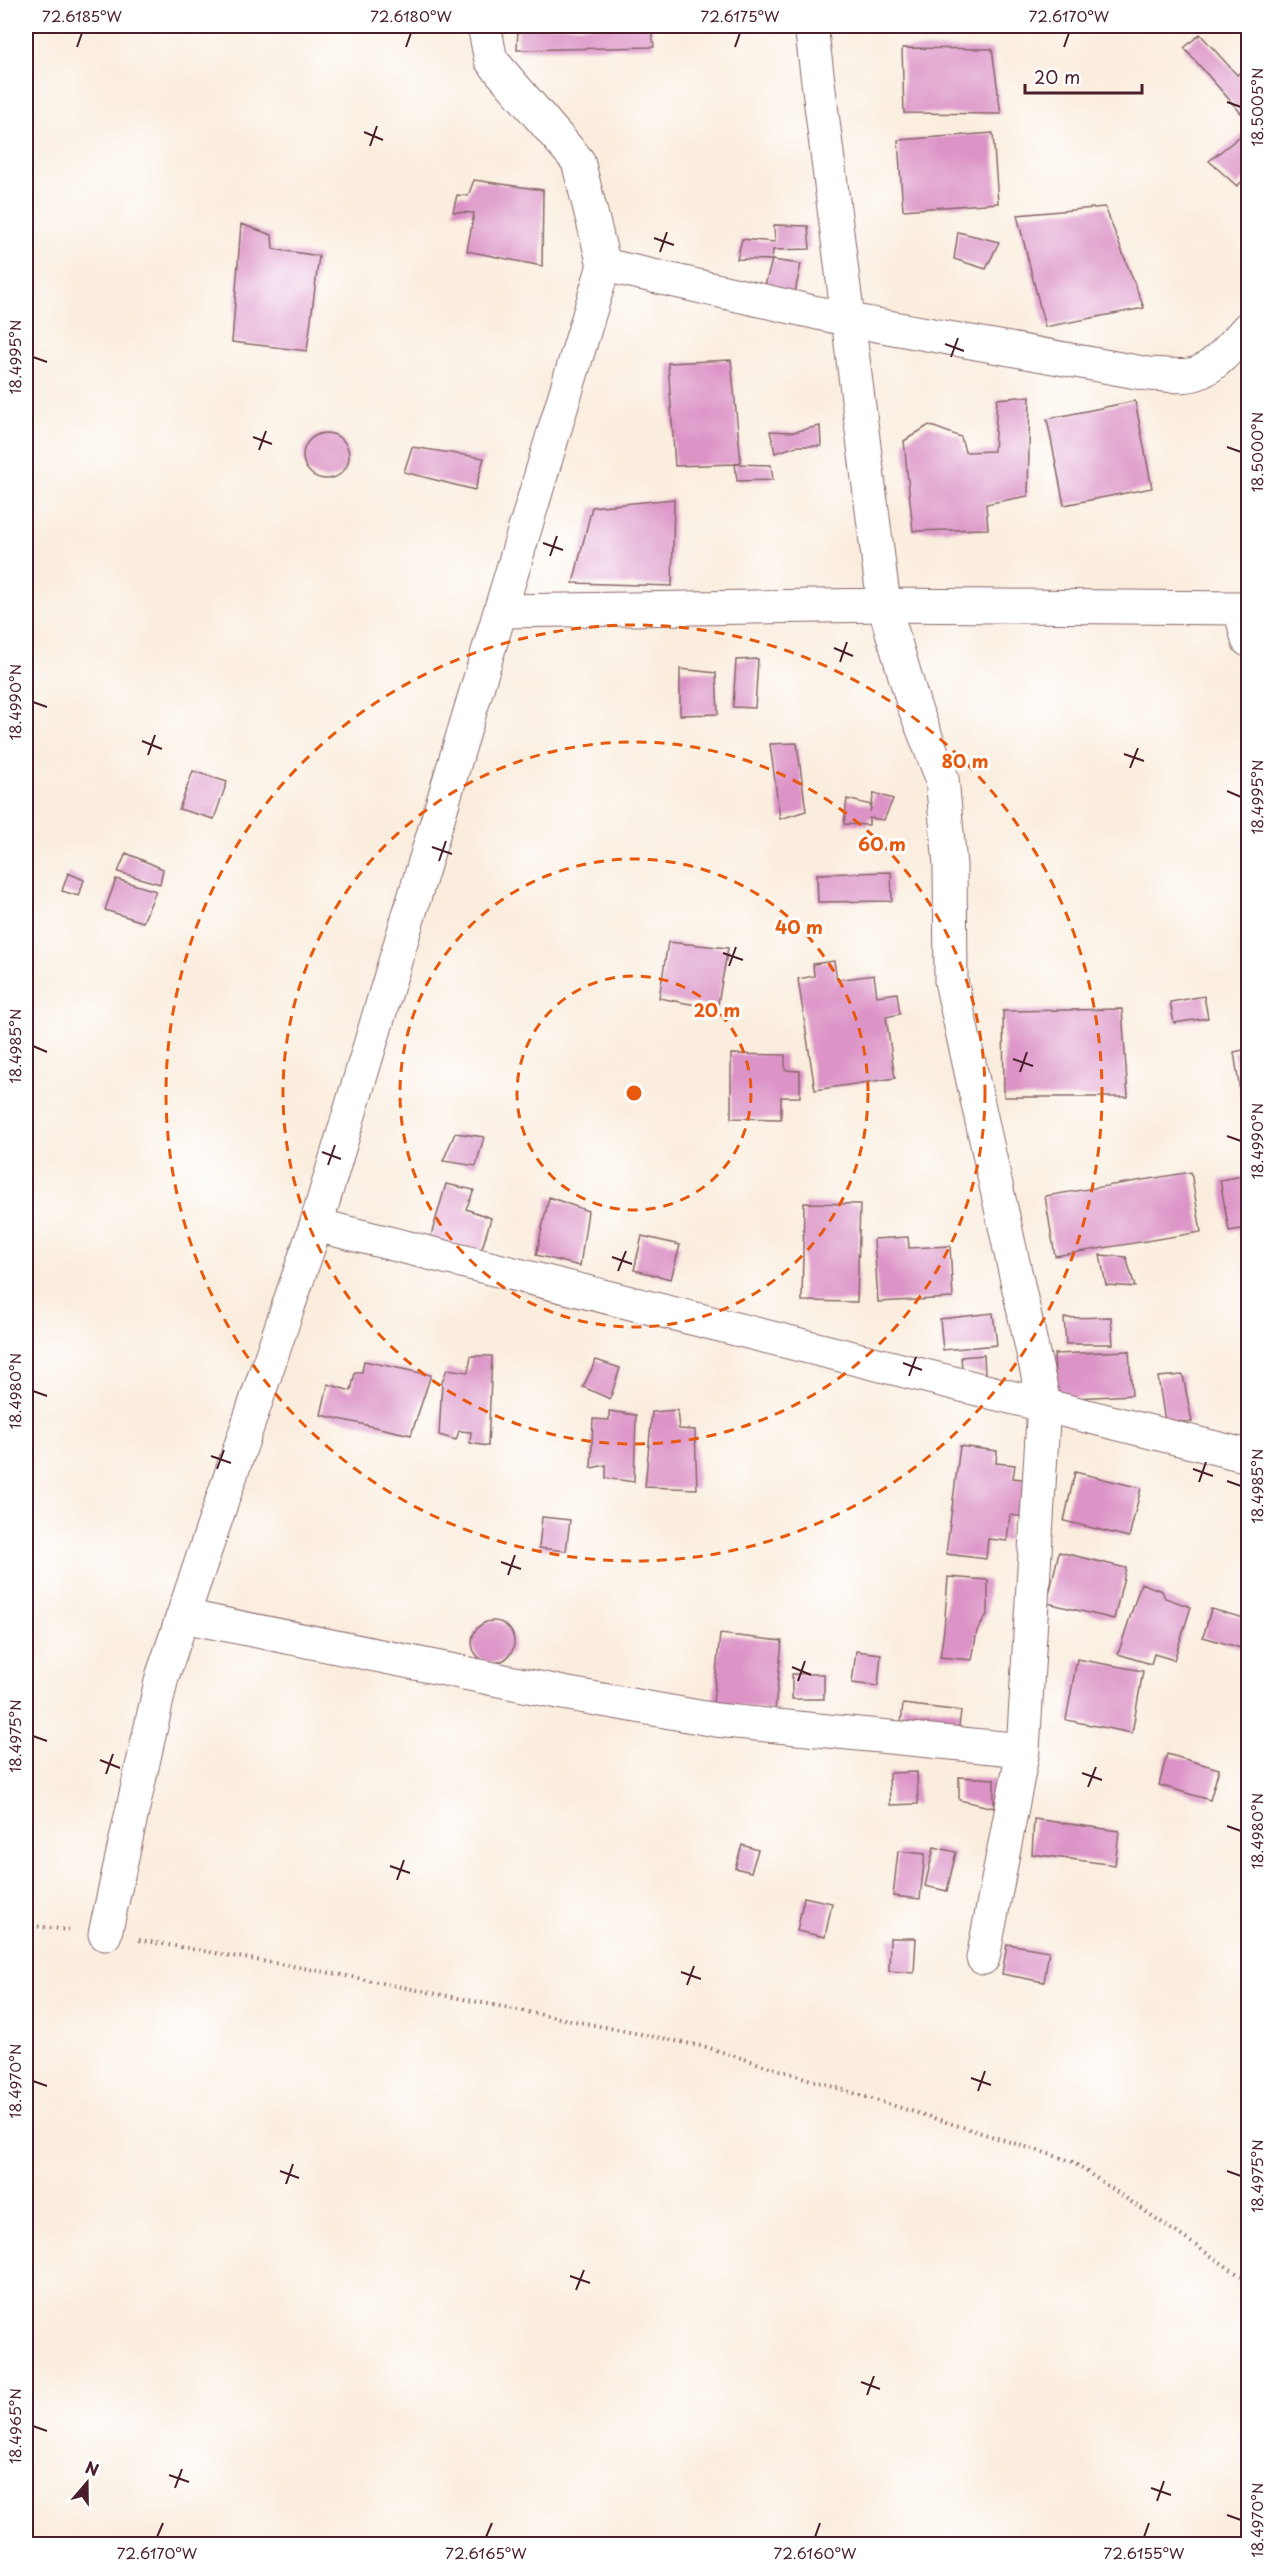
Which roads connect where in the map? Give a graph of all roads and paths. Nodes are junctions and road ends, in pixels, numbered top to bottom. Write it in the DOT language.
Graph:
graph roads {
  1 [pos="484,26"];
  2 [pos="811,26"];
  3 [pos="604,266"];
  4 [pos="849,320"];
  5 [pos="1248,328"];
  6 [pos="884,605"];
  7 [pos="501,611"];
  8 [pos="1248,640"];
  9 [pos="316,1225"];
  10 [pos="1044,1403"];
  11 [pos="1248,1456"];
  12 [pos="183,1616"];
  13 [pos="1023,1750"];
  14 [pos="26,1925"];
  15 [pos="105,1934"];
  16 [pos="983,1958"];
  17 [pos="1248,2281"];
  1 -- 3 [label="street"];
  2 -- 4 [label="street"];
  3 -- 4 [label="street"];
  3 -- 7 [label="street"];
  4 -- 5 [label="street"];
  4 -- 6 [label="street"];
  6 -- 7 [label="street"];
  6 -- 8 [label="street"];
  6 -- 10 [label="street"];
  7 -- 9 [label="street"];
  9 -- 10 [label="street"];
  9 -- 12 [label="street"];
  10 -- 11 [label="street"];
  10 -- 13 [label="street"];
  12 -- 13 [label="street"];
  12 -- 15 [label="street"];
  13 -- 16 [label="street"];
  14 -- 15 [label="path"];
  15 -- 17 [label="path"];
}
